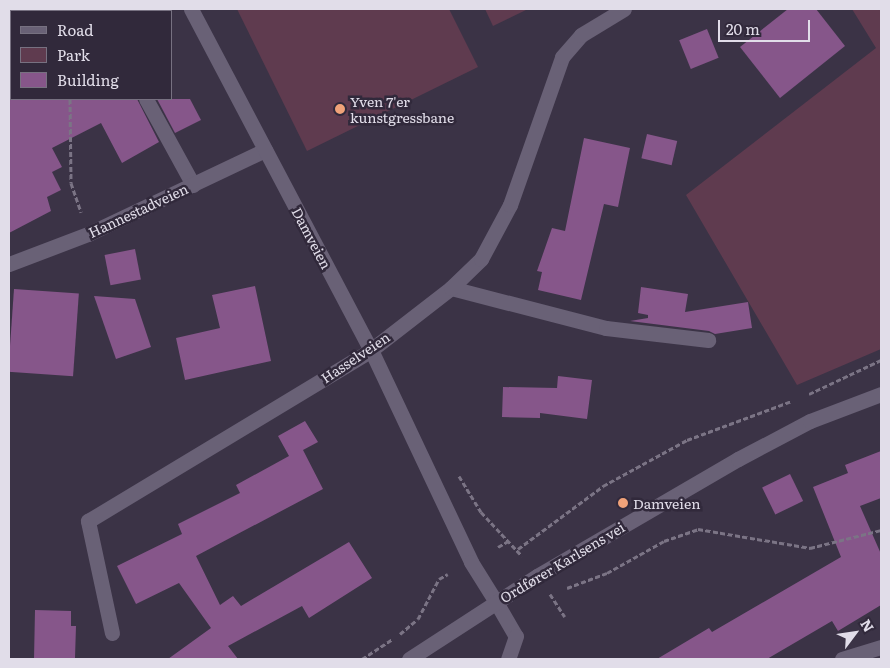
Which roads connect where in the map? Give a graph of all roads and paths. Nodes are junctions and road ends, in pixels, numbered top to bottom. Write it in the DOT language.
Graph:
graph roads {
  1 [pos="191,9"];
  2 [pos="624,9"];
  3 [pos="70,100"];
  4 [pos="147,100"];
  5 [pos="265,150"];
  6 [pos="193,185"];
  7 [pos="88,234"];
  8 [pos="9,264"];
  9 [pos="452,288"];
  10 [pos="708,340"];
  11 [pos="371,350"];
  12 [pos="881,360"];
  13 [pos="881,394"];
  14 [pos="806,395"];
  15 [pos="798,399"];
  16 [pos="881,530"];
  17 [pos="498,547"];
  18 [pos="518,550"];
  19 [pos="522,556"];
  20 [pos="448,574"];
  21 [pos="547,590"];
  22 [pos="552,597"];
  23 [pos="496,602"];
  24 [pos="565,617"];
  25 [pos="112,633"];
  26 [pos="881,647"];
  27 [pos="362,659"];
  28 [pos="409,659"];
  29 [pos="508,659"];
  30 [pos="842,659"];
  1 -- 5 [label="street, Damveien"];
  2 -- 9 [label="street, Hasselveien"];
  3 -- 7 [label="path"];
  4 -- 6 [label="street"];
  5 -- 6 [label="street, Hannestadveien"];
  5 -- 11 [label="street, Damveien"];
  6 -- 7 [label="street, Hannestadveien"];
  7 -- 8 [label="street, Hannestadveien"];
  9 -- 10 [label="street"];
  9 -- 11 [label="street, Hasselveien"];
  11 -- 23 [label="street, Damveien"];
  11 -- 25 [label="street, Hasselveien"];
  12 -- 14 [label="path"];
  13 -- 23 [label="street, Ordfører Karlsens vei"];
  15 -- 18 [label="path"];
  16 -- 22 [label="path"];
  17 -- 18 [label="path"];
  18 -- 19 [label="path"];
  20 -- 27 [label="path"];
  21 -- 22 [label="path"];
  22 -- 24 [label="path"];
  23 -- 28 [label="street, Ordfører Karlsens vei"];
  23 -- 29 [label="street, Damveien"];
  26 -- 30 [label="street"];
}
